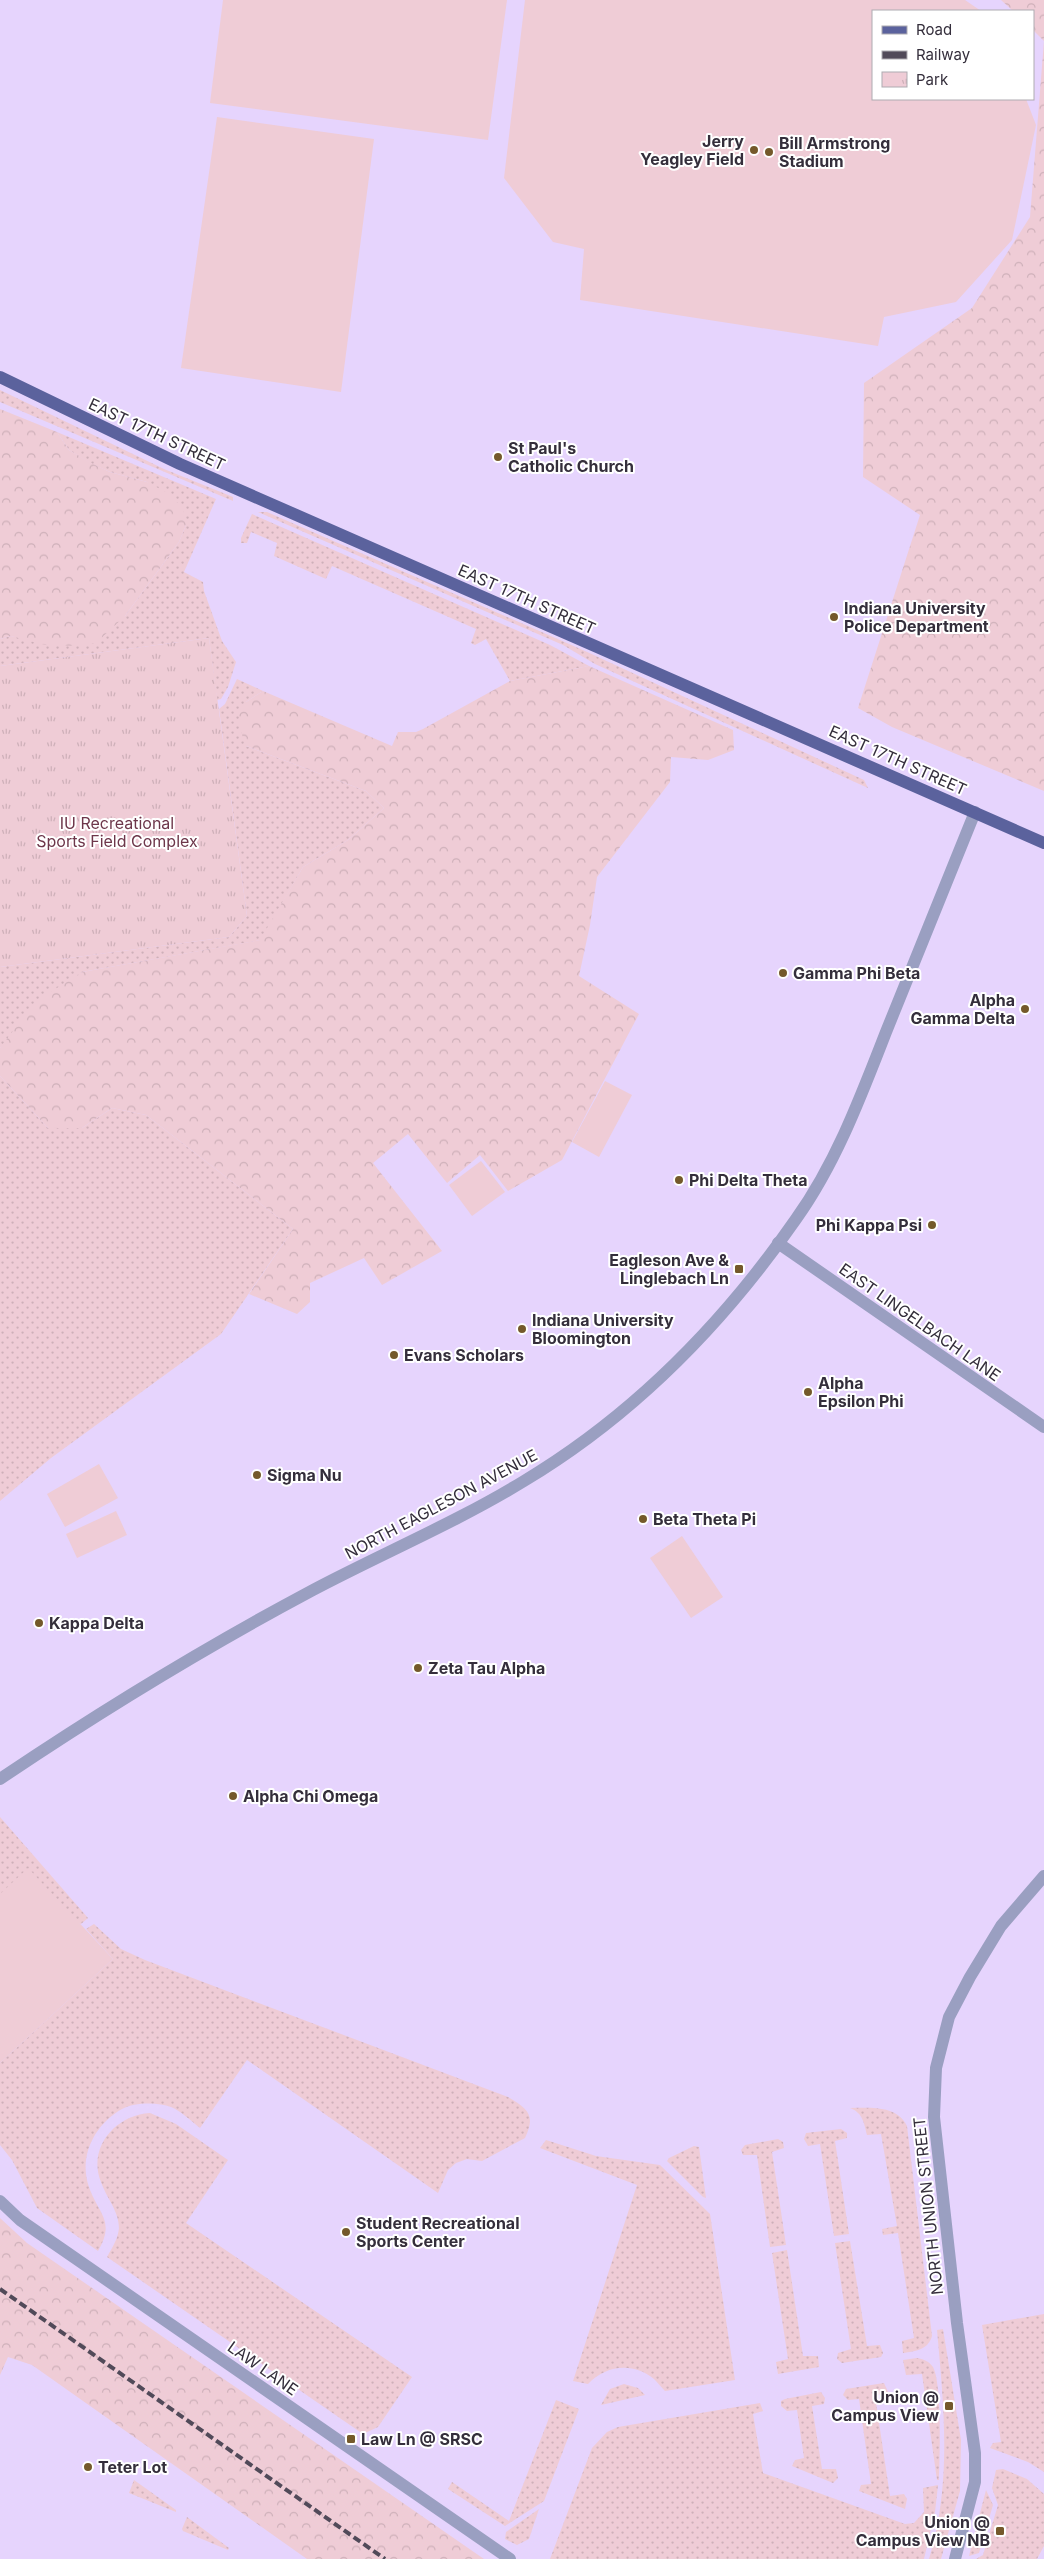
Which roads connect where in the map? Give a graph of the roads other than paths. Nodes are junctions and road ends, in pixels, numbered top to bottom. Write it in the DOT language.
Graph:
graph roads {
  1 [pos="0,377"];
  2 [pos="976,812"];
  3 [pos="1044,843"];
  4 [pos="778,1244"];
  5 [pos="1044,1427"];
  6 [pos="0,1779"];
  7 [pos="1044,1876"];
  8 [pos="0,2201"];
  9 [pos="510,2559"];
  10 [pos="954,2559"];
  1 -- 2 [label="main road, EAST 17TH STREET"];
  2 -- 3 [label="main road, EAST 17TH STREET"];
  2 -- 4 [label="street, NORTH EAGLESON AVENUE"];
  4 -- 5 [label="street, EAST LINGELBACH LANE"];
  4 -- 6 [label="street, NORTH EAGLESON AVENUE"];
  7 -- 10 [label="street, NORTH UNION STREET"];
  8 -- 9 [label="street, LAW LANE"];
}
